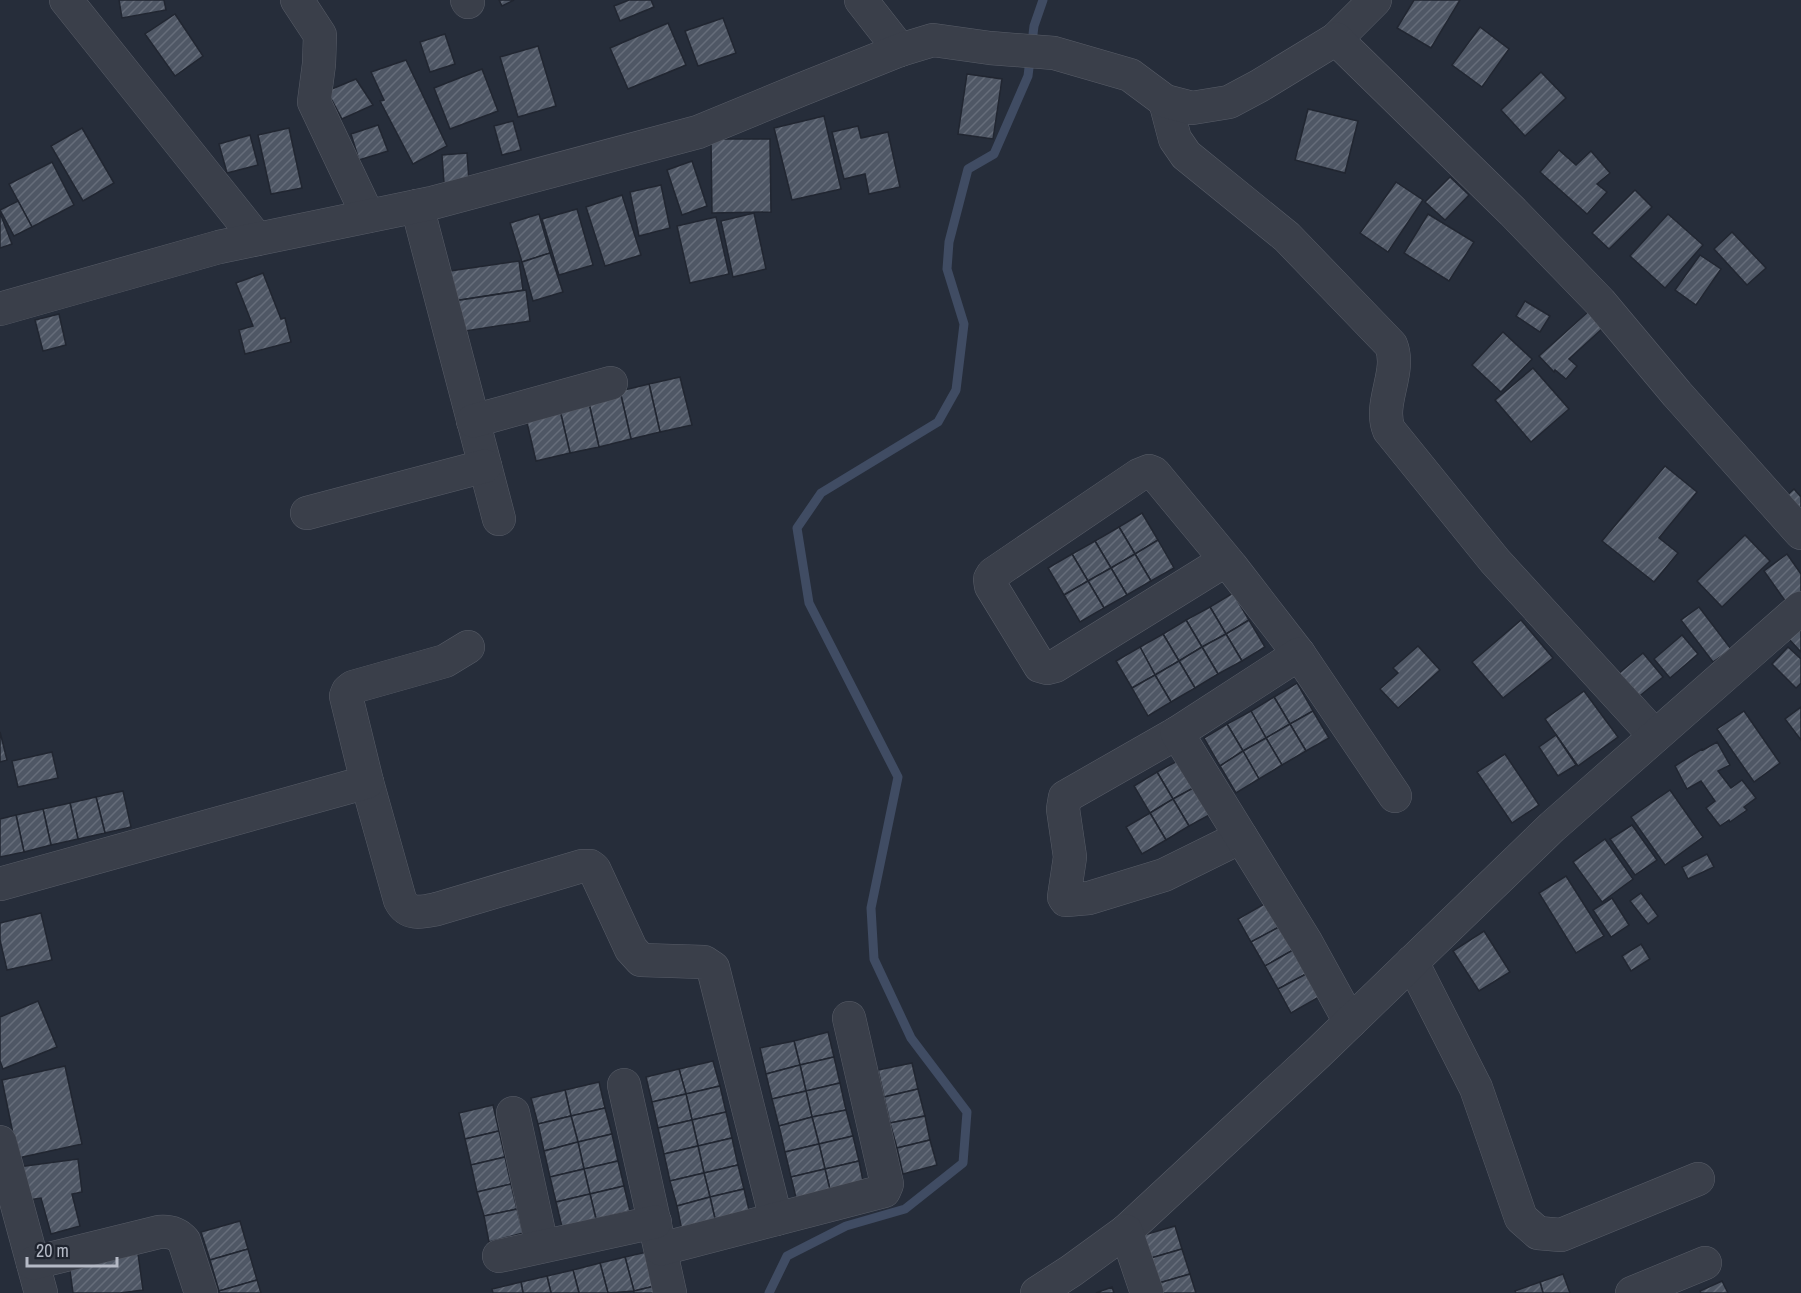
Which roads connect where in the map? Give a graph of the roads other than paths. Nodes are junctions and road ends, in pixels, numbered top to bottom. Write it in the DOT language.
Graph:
graph roads {
  1 [pos="66,0"];
  2 [pos="297,0"];
  3 [pos="861,0"];
  4 [pos="1376,0"];
  5 [pos="1336,39"];
  6 [pos="900,50"];
  7 [pos="1165,101"];
  8 [pos="417,206"];
  9 [pos="369,216"];
  10 [pos="257,239"];
  11 [pos="0,309"];
  12 [pos="611,383"];
  13 [pos="473,421"];
  14 [pos="485,466"];
  15 [pos="307,513"];
  16 [pos="499,519"];
  17 [pos="1801,533"];
  18 [pos="1226,560"];
  19 [pos="1801,608"];
  20 [pos="468,647"];
  21 [pos="1299,654"];
  22 [pos="1177,733"];
  23 [pos="1655,736"];
  24 [pos="367,782"];
  25 [pos="1395,796"];
  26 [pos="1241,837"];
  27 [pos="0,884"];
  28 [pos="1412,962"];
  29 [pos="849,1018"];
  30 [pos="1350,1022"];
  31 [pos="624,1085"];
  32 [pos="513,1113"];
  33 [pos="0,1142"];
  34 [pos="1698,1179"];
  35 [pos="776,1219"];
  36 [pos="1126,1232"];
  37 [pos="658,1236"];
  38 [pos="542,1246"];
  39 [pos="499,1257"];
  40 [pos="1705,1263"];
  41 [pos="37,1278"];
  42 [pos="201,1293"];
  43 [pos="670,1293"];
  44 [pos="1037,1293"];
  45 [pos="1147,1293"];
  46 [pos="1632,1293"];
  1 -- 10 [label="street"];
  2 -- 9 [label="street"];
  3 -- 6 [label="street"];
  4 -- 5 [label="street"];
  5 -- 7 [label="street"];
  5 -- 17 [label="street"];
  6 -- 7 [label="street"];
  6 -- 8 [label="street"];
  7 -- 23 [label="street"];
  8 -- 9 [label="street"];
  8 -- 13 [label="street"];
  9 -- 10 [label="street"];
  10 -- 11 [label="street"];
  12 -- 13 [label="street"];
  13 -- 14 [label="street"];
  14 -- 15 [label="street"];
  14 -- 16 [label="street"];
  18 -- 18 [label="street"];
  18 -- 21 [label="street"];
  19 -- 23 [label="street"];
  20 -- 24 [label="street"];
  21 -- 22 [label="street"];
  21 -- 25 [label="street"];
  22 -- 26 [label="street"];
  22 -- 26 [label="street"];
  23 -- 28 [label="street"];
  24 -- 27 [label="street"];
  24 -- 35 [label="street"];
  26 -- 30 [label="street"];
  28 -- 30 [label="street"];
  28 -- 34 [label="street"];
  29 -- 35 [label="street"];
  30 -- 36 [label="street"];
  31 -- 37 [label="street"];
  32 -- 38 [label="street"];
  33 -- 41 [label="street"];
  35 -- 37 [label="street"];
  36 -- 44 [label="street"];
  36 -- 45 [label="street"];
  37 -- 38 [label="street"];
  37 -- 43 [label="street"];
  38 -- 39 [label="street"];
  40 -- 46 [label="street"];
  41 -- 42 [label="street"];
}
